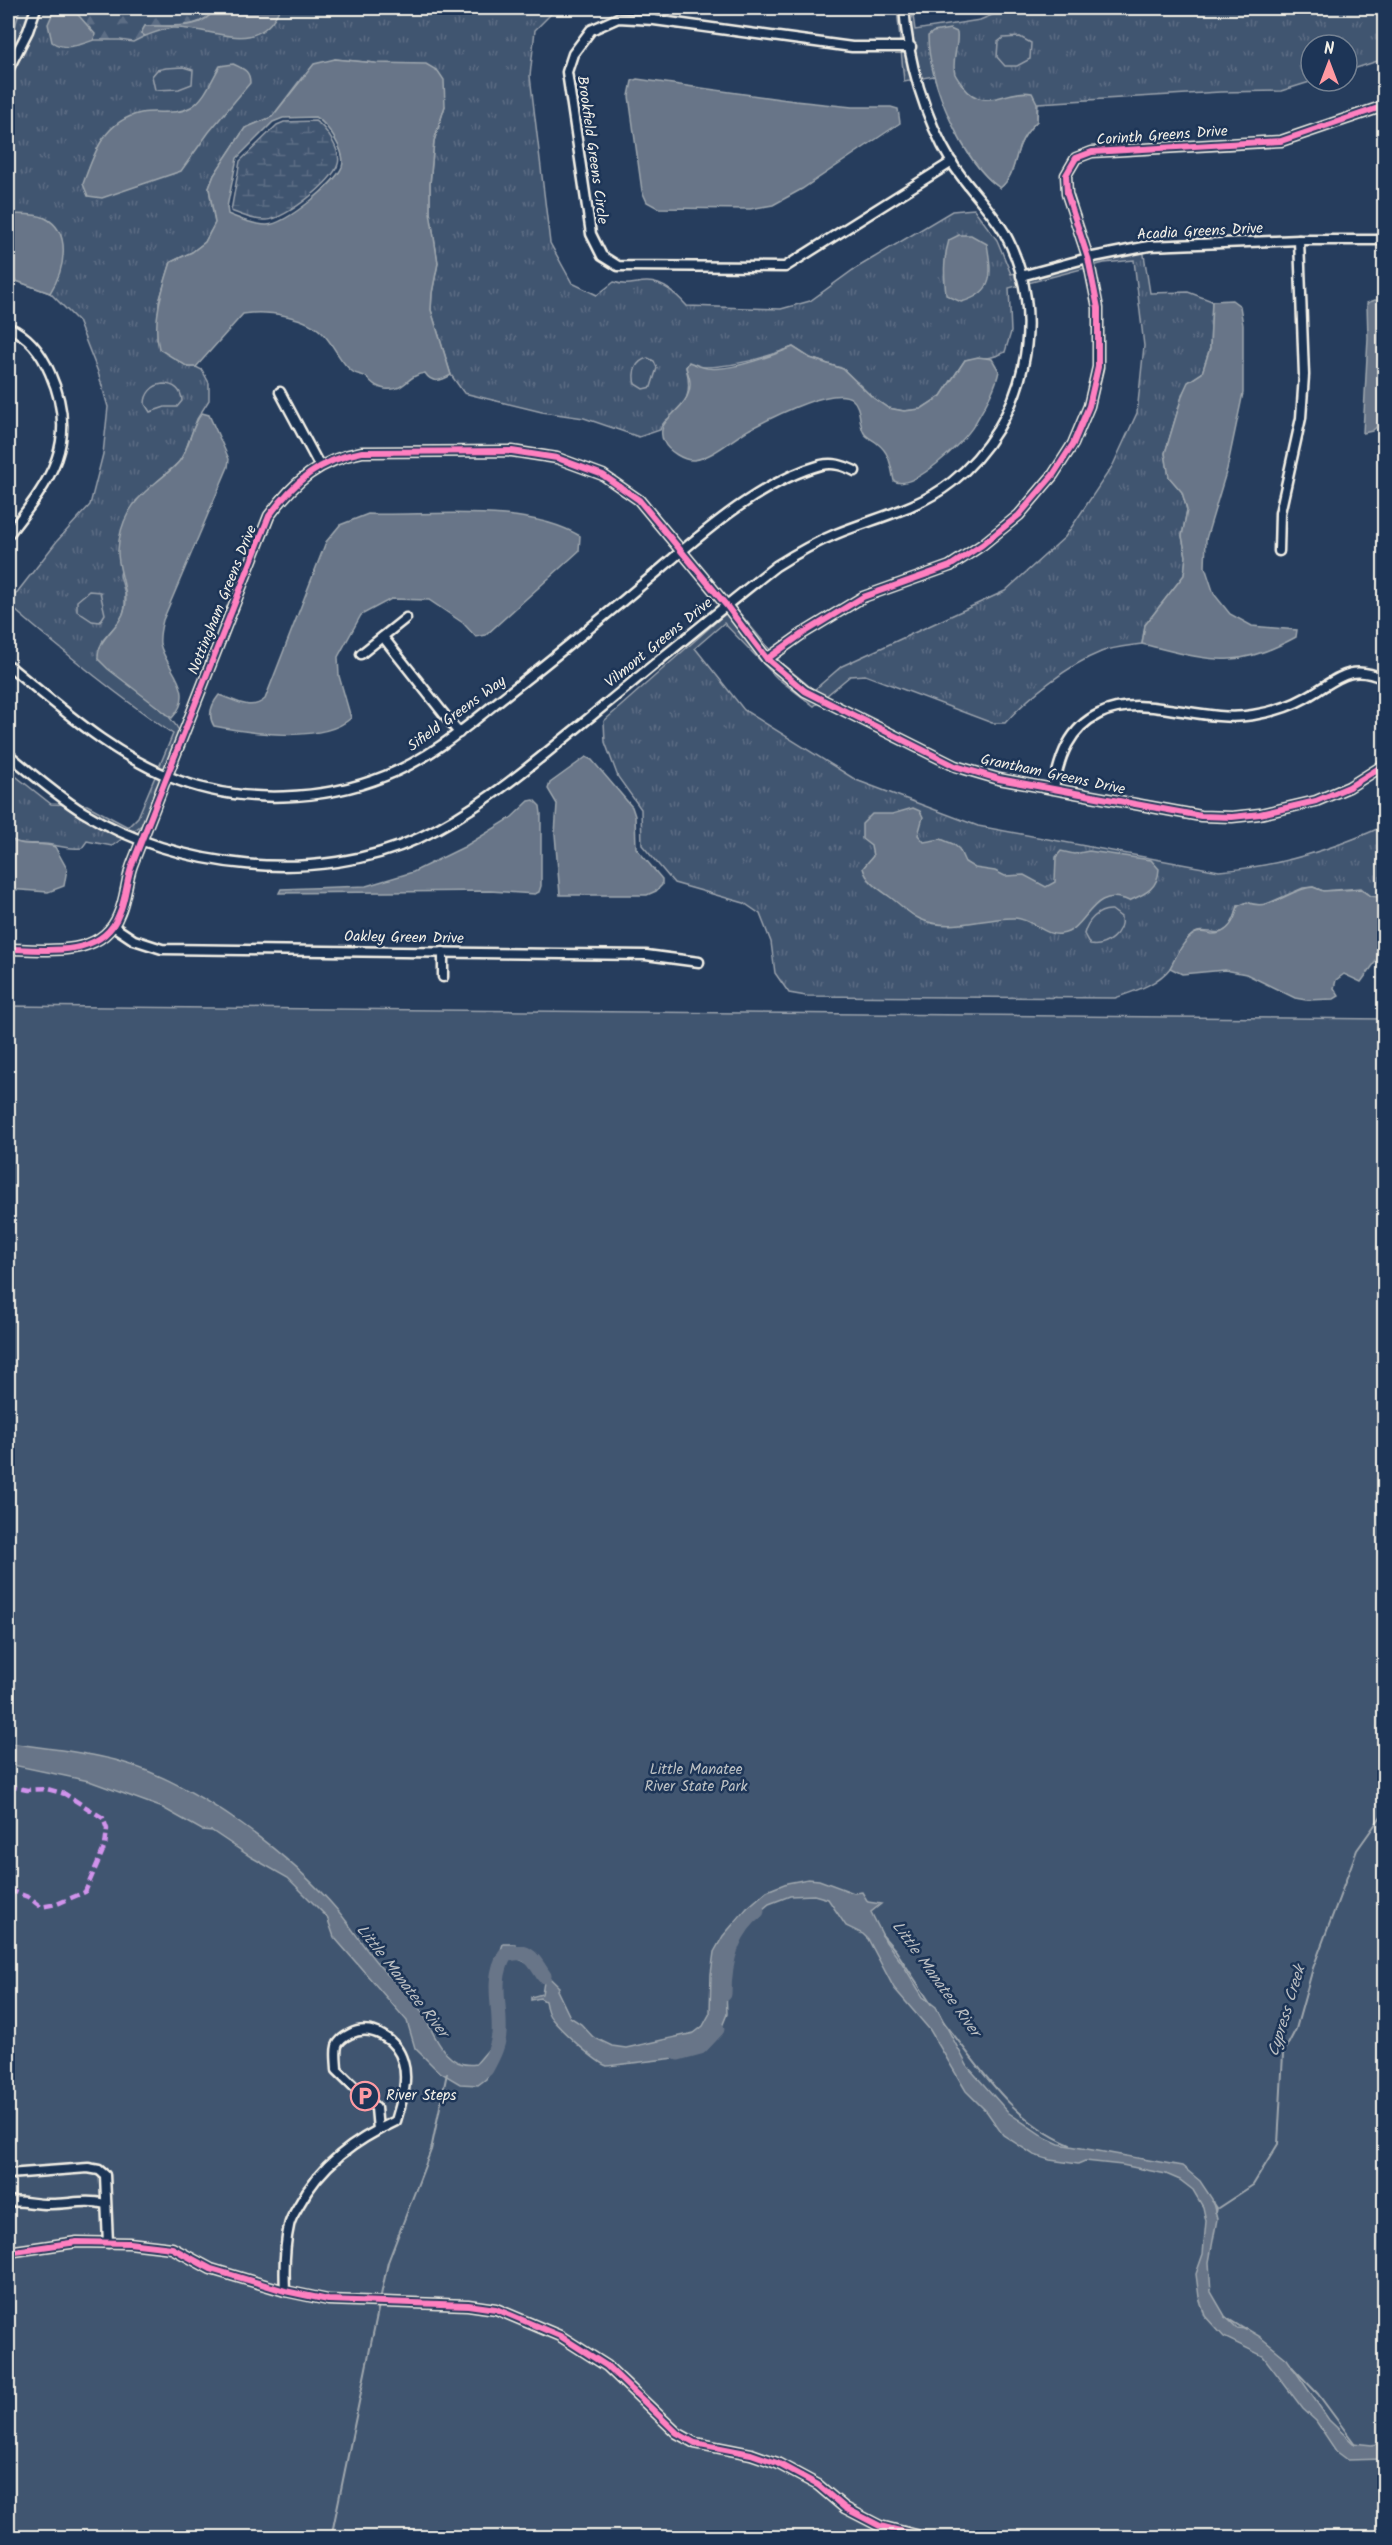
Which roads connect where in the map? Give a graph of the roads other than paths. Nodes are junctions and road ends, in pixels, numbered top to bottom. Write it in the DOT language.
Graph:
graph roads {
  1 [pos="36,8"];
  2 [pos="904,8"];
  3 [pos="911,47"];
  4 [pos="8,70"];
  5 [pos="1384,106"];
  6 [pos="952,162"];
  7 [pos="1299,240"];
  8 [pos="1384,240"];
  9 [pos="1088,258"];
  10 [pos="1021,276"];
  11 [pos="8,327"];
  12 [pos="280,393"];
  13 [pos="319,465"];
  14 [pos="855,471"];
  15 [pos="8,535"];
  16 [pos="682,551"];
  17 [pos="1279,551"];
  18 [pos="726,605"];
  19 [pos="406,618"];
  20 [pos="383,637"];
  21 [pos="361,654"];
  22 [pos="766,659"];
  23 [pos="8,665"];
  24 [pos="1384,679"];
  25 [pos="459,733"];
  26 [pos="8,754"];
  27 [pos="1384,765"];
  28 [pos="168,776"];
  29 [pos="1054,788"];
  30 [pos="142,840"];
  31 [pos="113,926"];
  32 [pos="8,949"];
  33 [pos="443,952"];
  34 [pos="699,962"];
  35 [pos="443,977"];
  36 [pos="378,2130"];
  37 [pos="8,2174"];
  38 [pos="8,2202"];
  39 [pos="105,2204"];
  40 [pos="108,2243"];
  41 [pos="8,2252"];
  42 [pos="285,2291"];
  43 [pos="928,2538"];
  1 -- 4 [label="street"];
  2 -- 3 [label="street, Vilmont Greens Drive"];
  3 -- 6 [label="street, Vilmont Greens Drive"];
  3 -- 6 [label="street, Brookfield Greens Circle"];
  5 -- 9 [label="street, Corinth Greens Drive"];
  6 -- 10 [label="street, Vilmont Greens Drive"];
  7 -- 8 [label="street, Acadia Greens Drive"];
  7 -- 9 [label="street, Acadia Greens Drive"];
  7 -- 17 [label="street"];
  9 -- 10 [label="street, Acadia Greens Drive"];
  9 -- 22 [label="street, Corinth Greens Drive"];
  10 -- 18 [label="street, Vilmont Greens Drive"];
  11 -- 15 [label="street"];
  12 -- 13 [label="street"];
  13 -- 16 [label="street, Nottingham Greens Drive"];
  13 -- 28 [label="street, Nottingham Greens Drive"];
  14 -- 16 [label="street, Sifield Greens Way"];
  16 -- 18 [label="street, Nottingham Greens Drive"];
  16 -- 25 [label="street, Sifield Greens Way"];
  18 -- 22 [label="street, Grantham Greens Drive"];
  18 -- 30 [label="street, Vilmont Greens Drive"];
  19 -- 20 [label="street"];
  20 -- 21 [label="street"];
  20 -- 25 [label="street"];
  22 -- 29 [label="street, Grantham Greens Drive"];
  23 -- 28 [label="street, Sifield Greens Way"];
  24 -- 29 [label="street"];
  25 -- 28 [label="street, Sifield Greens Way"];
  26 -- 30 [label="street, Vilmont Greens Drive"];
  27 -- 29 [label="street, Grantham Greens Drive"];
  28 -- 30 [label="street, Nottingham Greens Drive"];
  30 -- 31 [label="street, Nottingham Greens Drive"];
  31 -- 32 [label="street"];
  31 -- 33 [label="street, Oakley Green Drive"];
  33 -- 34 [label="street, Oakley Green Drive"];
  33 -- 35 [label="street"];
  36 -- 36 [label="street"];
  36 -- 42 [label="street"];
  37 -- 39 [label="street"];
  38 -- 39 [label="street"];
  39 -- 40 [label="street"];
  40 -- 41 [label="street"];
  40 -- 42 [label="street"];
  42 -- 43 [label="street"];
}
